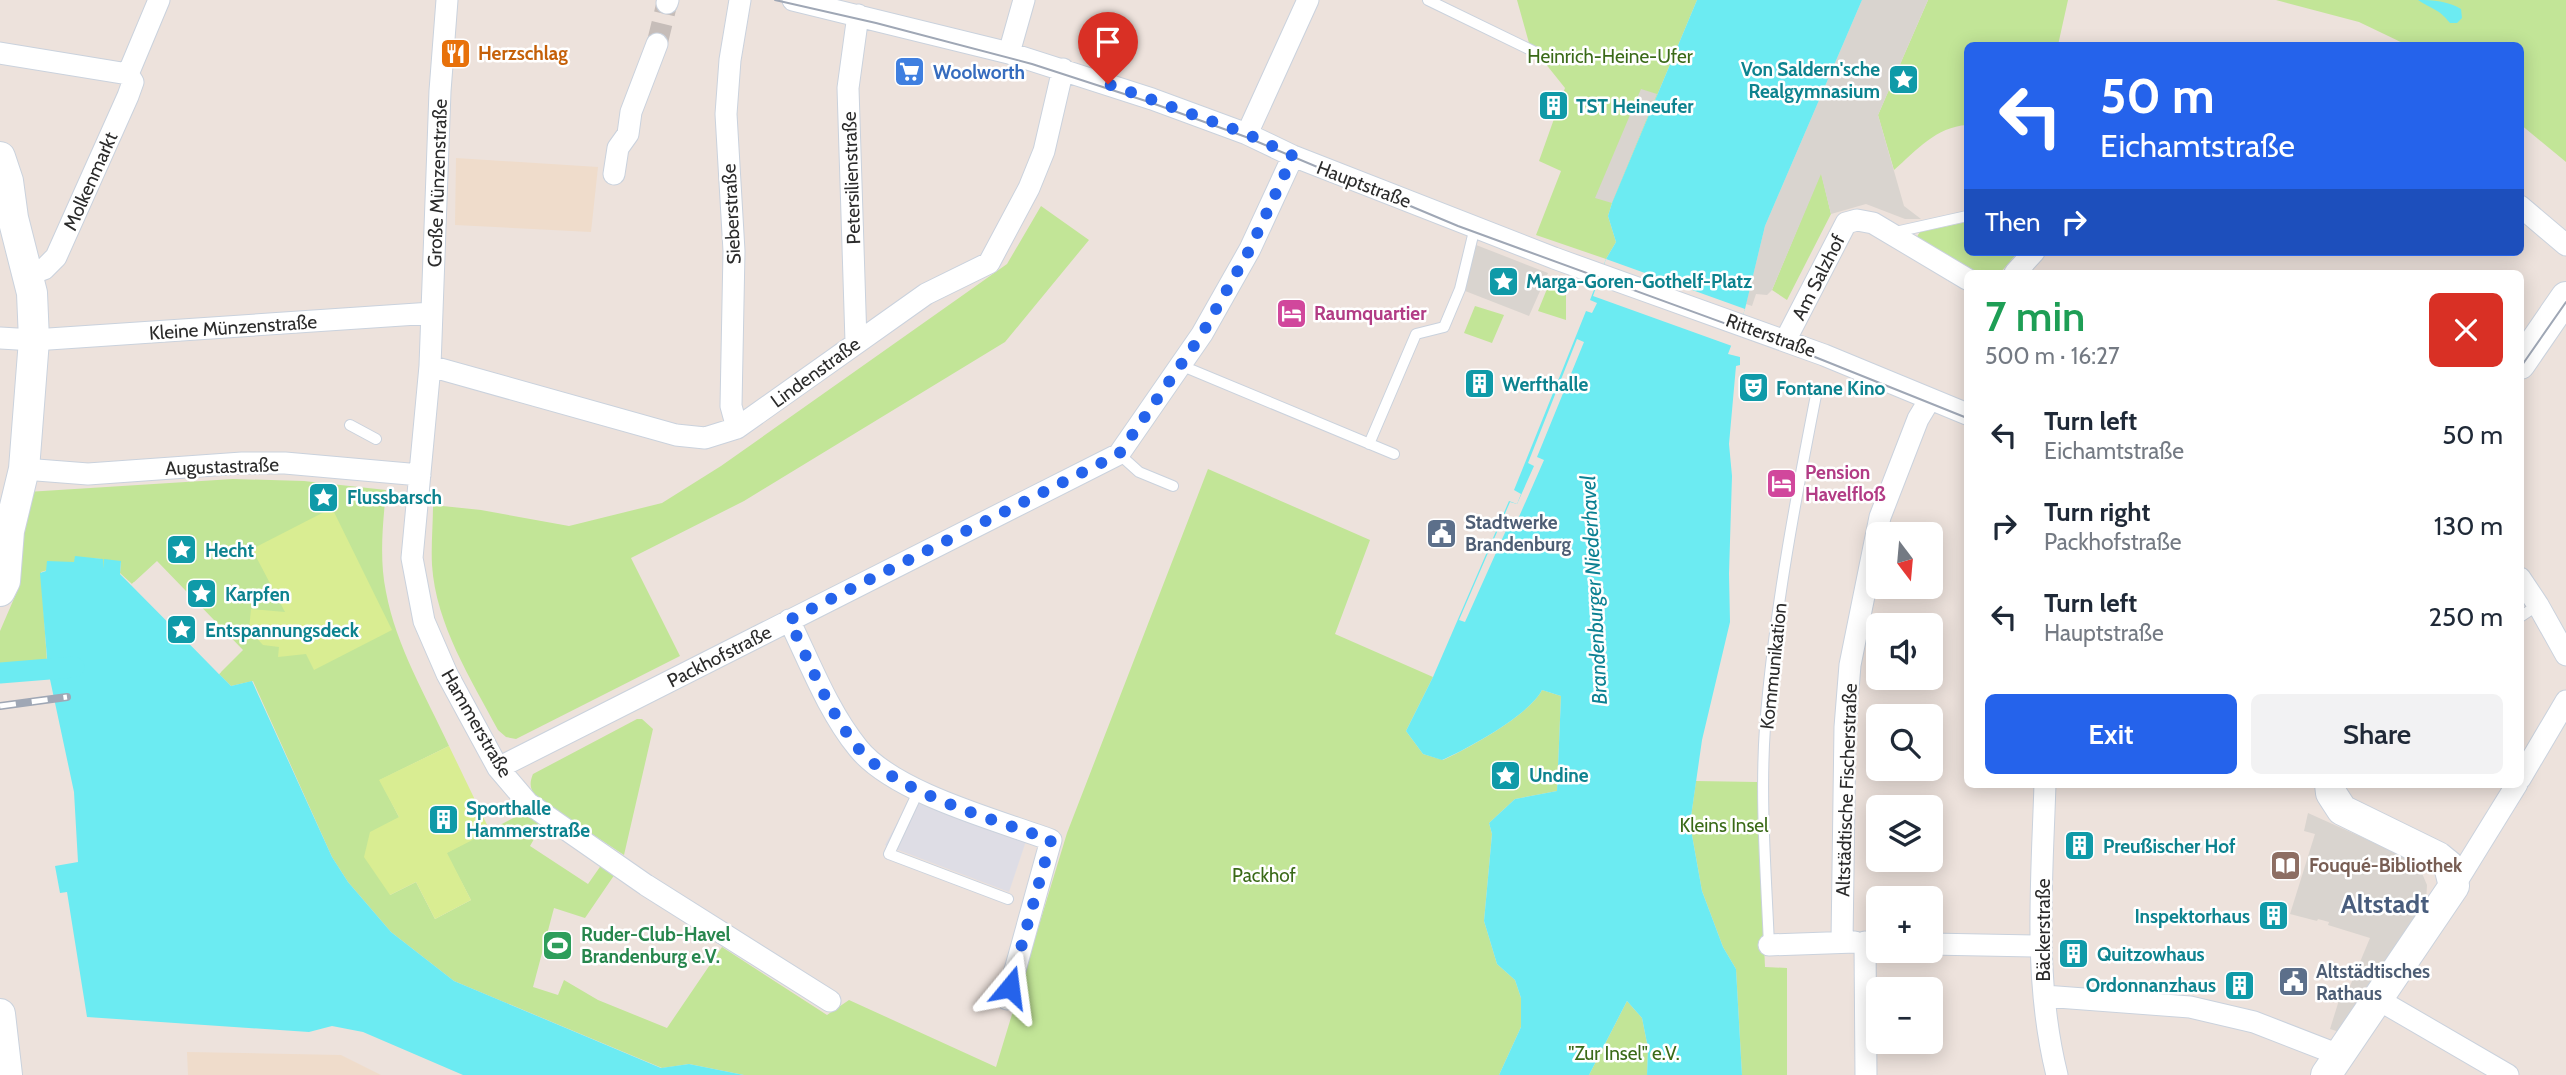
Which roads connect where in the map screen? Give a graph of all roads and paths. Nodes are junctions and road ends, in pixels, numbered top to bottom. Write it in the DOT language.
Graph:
graph roads {
  1 [pos="159,0"];
  2 [pos="447,0"];
  3 [pos="740,0"];
  4 [pos="793,0"];
  5 [pos="1308,0"];
  6 [pos="1428,0"];
  7 [pos="1021,10"];
  8 [pos="858,15"];
  9 [pos="657,44"];
  10 [pos="0,53"];
  11 [pos="1009,53"];
  12 [pos="1537,53"];
  13 [pos="1063,69"];
  14 [pos="128,74"];
  15 [pos="1247,134"];
  16 [pos="1293,156"];
  17 [pos="0,158"];
  18 [pos="614,174"];
  19 [pos="2524,209"];
  20 [pos="1964,217"];
  21 [pos="1475,227"];
  22 [pos="1891,233"];
  23 [pos="2566,245"];
  24 [pos="2030,256"];
  25 [pos="1572,265"];
  26 [pos="2018,270"];
  27 [pos="28,275"];
  28 [pos="1964,277"];
  29 [pos="2566,297"];
  30 [pos="432,313"];
  31 [pos="0,338"];
  32 [pos="34,340"];
  33 [pos="1785,341"];
  34 [pos="856,342"];
  35 [pos="2524,358"];
  36 [pos="1180,365"];
  37 [pos="430,366"];
  38 [pos="1817,390"];
  39 [pos="1930,399"];
  40 [pos="1964,413"];
  41 [pos="350,425"];
  42 [pos="737,428"];
  43 [pos="376,439"];
  44 [pos="1369,443"];
  45 [pos="1119,454"];
  46 [pos="1394,454"];
  47 [pos="24,469"];
  48 [pos="420,475"];
  49 [pos="1173,486"];
  50 [pos="5,531"];
  51 [pos="2524,584"];
  52 [pos="0,591"];
  53 [pos="2538,605"];
  54 [pos="2524,614"];
  55 [pos="789,620"];
  56 [pos="2566,655"];
  57 [pos="2566,701"];
  58 [pos="498,768"];
  59 [pos="2524,772"];
  60 [pos="2045,788"];
  61 [pos="2330,788"];
  62 [pos="2515,788"];
  63 [pos="918,792"];
  64 [pos="2454,886"];
  65 [pos="1008,899"];
  66 [pos="1842,942"];
  67 [pos="1866,942"];
  68 [pos="1943,944"];
  69 [pos="1769,946"];
  70 [pos="2039,946"];
  71 [pos="1870,963"];
  72 [pos="2044,996"];
  73 [pos="1007,999"];
  74 [pos="2379,1000"];
  75 [pos="830,1002"];
  76 [pos="0,1014"];
  77 [pos="2333,1065"];
  78 [pos="7,1075"];
  79 [pos="1866,1075"];
  80 [pos="2057,1075"];
  81 [pos="2508,1075"];
  1 -- 14 [label="street, Molkenmarkt"];
  2 -- 30 [label="street, Große Münzenstraße"];
  3 -- 42 [label="street, Sieberstraße"];
  4 -- 8 [label="street, Hauptstraße"];
  5 -- 15 [label="street"];
  6 -- 12 [label="lane"];
  7 -- 11 [label="street"];
  8 -- 11 [label="street, Hauptstraße"];
  8 -- 34 [label="street, Petersilienstraße"];
  9 -- 18 [label="street"];
  10 -- 14 [label="street"];
  11 -- 13 [label="street, Hauptstraße"];
  13 -- 15 [label="street, Hauptstraße"];
  13 -- 34 [label="street, Lindenstraße"];
  14 -- 27 [label="street, Molkenmarkt"];
  15 -- 16 [label="street, Hauptstraße"];
  16 -- 21 [label="street, Hauptstraße"];
  16 -- 36 [label="street, Packhofstraße"];
  17 -- 27 [label="street"];
  19 -- 23 [label="street"];
  20 -- 22 [label="lane"];
  21 -- 25 [label="street, Hauptstraße"];
  21 -- 44 [label="lane"];
  22 -- 28 [label="street"];
  22 -- 33 [label="street, Am Salzhof"];
  24 -- 26 [label="street"];
  25 -- 33 [label="street, Ritterstraße"];
  27 -- 32 [label="street"];
  29 -- 35 [label="street"];
  30 -- 32 [label="street, Kleine Münzenstraße"];
  30 -- 37 [label="street, Große Münzenstraße"];
  31 -- 32 [label="street, Kleine Münzenstraße"];
  32 -- 47 [label="street"];
  33 -- 39 [label="street, Ritterstraße"];
  34 -- 42 [label="street, Lindenstraße"];
  36 -- 44 [label="lane"];
  36 -- 45 [label="street, Packhofstraße"];
  37 -- 42 [label="street, Lindenstraße"];
  37 -- 48 [label="street, Hammerstraße"];
  38 -- 69 [label="lane, Kommunikation"];
  39 -- 40 [label="street, Ritterstraße"];
  39 -- 66 [label="street, Altstädtische Fischerstraße"];
  41 -- 43 [label="lane"];
  44 -- 46 [label="lane"];
  45 -- 49 [label="lane"];
  45 -- 55 [label="street, Packhofstraße"];
  47 -- 48 [label="street, Augustastraße"];
  47 -- 50 [label="street"];
  48 -- 58 [label="street, Hammerstraße"];
  50 -- 52 [label="street"];
  51 -- 53 [label="street"];
  53 -- 54 [label="lane"];
  53 -- 56 [label="street"];
  55 -- 58 [label="street, Packhofstraße"];
  55 -- 63 [label="street"];
  57 -- 59 [label="street"];
  58 -- 75 [label="street, Hammerstraße"];
  60 -- 70 [label="street, Bäckerstraße"];
  61 -- 64 [label="street"];
  62 -- 64 [label="street"];
  63 -- 65 [label="lane"];
  63 -- 73 [label="street"];
  64 -- 74 [label="street"];
  66 -- 67 [label="street"];
  66 -- 69 [label="street"];
  68 -- 70 [label="street"];
  70 -- 72 [label="street, Bäckerstraße"];
  71 -- 79 [label="street"];
  72 -- 77 [label="street"];
  72 -- 80 [label="street, Bäckerstraße"];
  74 -- 77 [label="street"];
  74 -- 81 [label="street"];
  76 -- 78 [label="street"];
}
